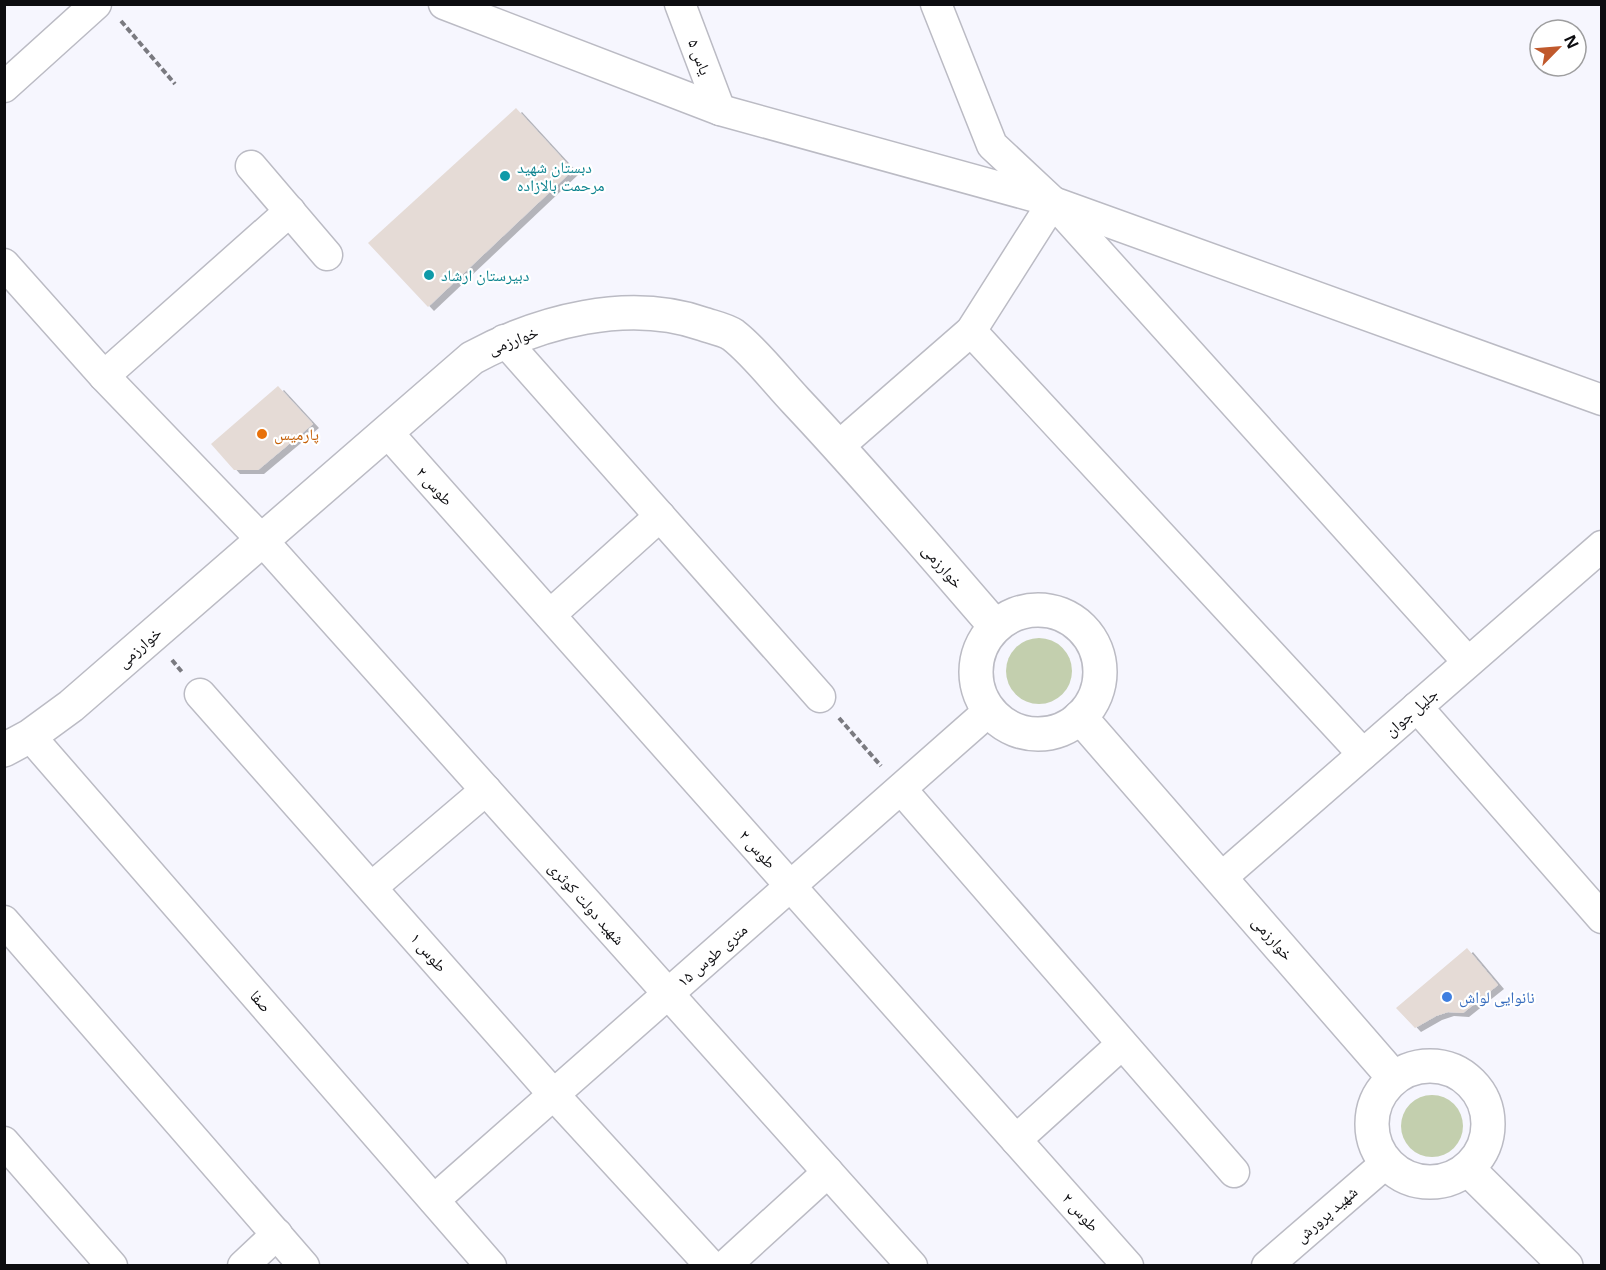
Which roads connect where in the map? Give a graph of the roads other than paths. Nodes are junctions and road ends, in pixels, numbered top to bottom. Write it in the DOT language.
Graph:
graph roads {
  1 [pos="444,4"];
  2 [pos="680,4"];
  3 [pos="936,4"];
  4 [pos="105,9"];
  5 [pos="4,87"];
  6 [pos="720,110"];
  7 [pos="251,166"];
  8 [pos="1053,202"];
  9 [pos="290,211"];
  10 [pos="327,255"];
  11 [pos="4,264"];
  12 [pos="971,332"];
  13 [pos="504,340"];
  14 [pos="104,376"];
  15 [pos="1602,400"];
  16 [pos="388,433"];
  17 [pos="839,446"];
  18 [pos="660,516"];
  19 [pos="262,540"];
  20 [pos="1600,551"];
  21 [pos="550,615"];
  22 [pos="995,626"];
  23 [pos="1468,662"];
  24 [pos="200,693"];
  25 [pos="820,697"];
  26 [pos="1417,707"];
  27 [pos="990,710"];
  28 [pos="1080,717"];
  29 [pos="17,743"];
  30 [pos="1363,754"];
  31 [pos="901,789"];
  32 [pos="486,790"];
  33 [pos="1221,878"];
  34 [pos="790,886"];
  35 [pos="372,887"];
  36 [pos="1602,918"];
  37 [pos="4,921"];
  38 [pos="668,994"];
  39 [pos="1122,1044"];
  40 [pos="1394,1078"];
  41 [pos="554,1095"];
  42 [pos="1016,1140"];
  43 [pos="4,1142"];
  44 [pos="1386,1163"];
  45 [pos="1468,1169"];
  46 [pos="828,1172"];
  47 [pos="1234,1172"];
  48 [pos="434,1200"];
  49 [pos="277,1234"];
  50 [pos="112,1266"];
  51 [pos="243,1266"];
  52 [pos="304,1266"];
  53 [pos="491,1266"];
  54 [pos="711,1266"];
  55 [pos="725,1266"];
  56 [pos="912,1266"];
  57 [pos="1128,1266"];
  58 [pos="1267,1266"];
  59 [pos="1566,1266"];
  1 -- 6 [label="street"];
  2 -- 6 [label="street, یاس ۵"];
  3 -- 8 [label="street"];
  4 -- 5 [label="street"];
  6 -- 8 [label="street"];
  7 -- 9 [label="street"];
  8 -- 12 [label="street"];
  8 -- 15 [label="street"];
  8 -- 23 [label="street"];
  9 -- 10 [label="street"];
  9 -- 14 [label="street"];
  11 -- 14 [label="street, شهید دولت کوثری"];
  12 -- 17 [label="street"];
  12 -- 30 [label="street"];
  13 -- 16 [label="street, خوارزمی"];
  13 -- 17 [label="street, خوارزمی"];
  13 -- 18 [label="street"];
  14 -- 19 [label="street, شهید دولت کوثری"];
  16 -- 19 [label="street, خوارزمی"];
  16 -- 21 [label="street, طوس ۲"];
  17 -- 22 [label="street, خوارزمی"];
  18 -- 21 [label="street"];
  18 -- 25 [label="street"];
  19 -- 29 [label="street, خوارزمی"];
  19 -- 32 [label="street, شهید دولت کوثری"];
  20 -- 23 [label="street, جلیل جوان"];
  21 -- 34 [label="street, طوس ۲"];
  22 -- 27 [label="street"];
  22 -- 28 [label="street"];
  23 -- 26 [label="street, جلیل جوان"];
  24 -- 35 [label="street, طوس ۱"];
  26 -- 30 [label="street, جلیل جوان"];
  26 -- 36 [label="street"];
  27 -- 28 [label="street"];
  27 -- 31 [label="street, ۱۵ متری طوس"];
  28 -- 33 [label="street, خوارزمی"];
  29 -- 48 [label="street, صفا"];
  30 -- 33 [label="street, جلیل جوان"];
  31 -- 34 [label="street, ۱۵ متری طوس"];
  31 -- 39 [label="street"];
  32 -- 35 [label="street"];
  32 -- 38 [label="street, شهید دولت کوثری"];
  33 -- 40 [label="street, خوارزمی"];
  34 -- 38 [label="street, ۱۵ متری طوس"];
  34 -- 42 [label="street, طوس ۲"];
  35 -- 41 [label="street, طوس ۱"];
  37 -- 49 [label="street"];
  38 -- 41 [label="street, ۱۵ متری طوس"];
  38 -- 46 [label="street, شهید دولت کوثری"];
  39 -- 42 [label="street"];
  39 -- 47 [label="street"];
  40 -- 44 [label="street"];
  40 -- 45 [label="street"];
  41 -- 48 [label="street, ۱۵ متری طوس"];
  41 -- 54 [label="street, طوس ۱"];
  42 -- 57 [label="street, طوس ۲"];
  43 -- 50 [label="street"];
  44 -- 45 [label="street"];
  44 -- 58 [label="street, شهید پرورش"];
  45 -- 59 [label="street"];
  46 -- 55 [label="street"];
  46 -- 56 [label="street, شهید دولت کوثری"];
  48 -- 53 [label="street, صفا"];
  49 -- 51 [label="street"];
  49 -- 52 [label="street"];
}
